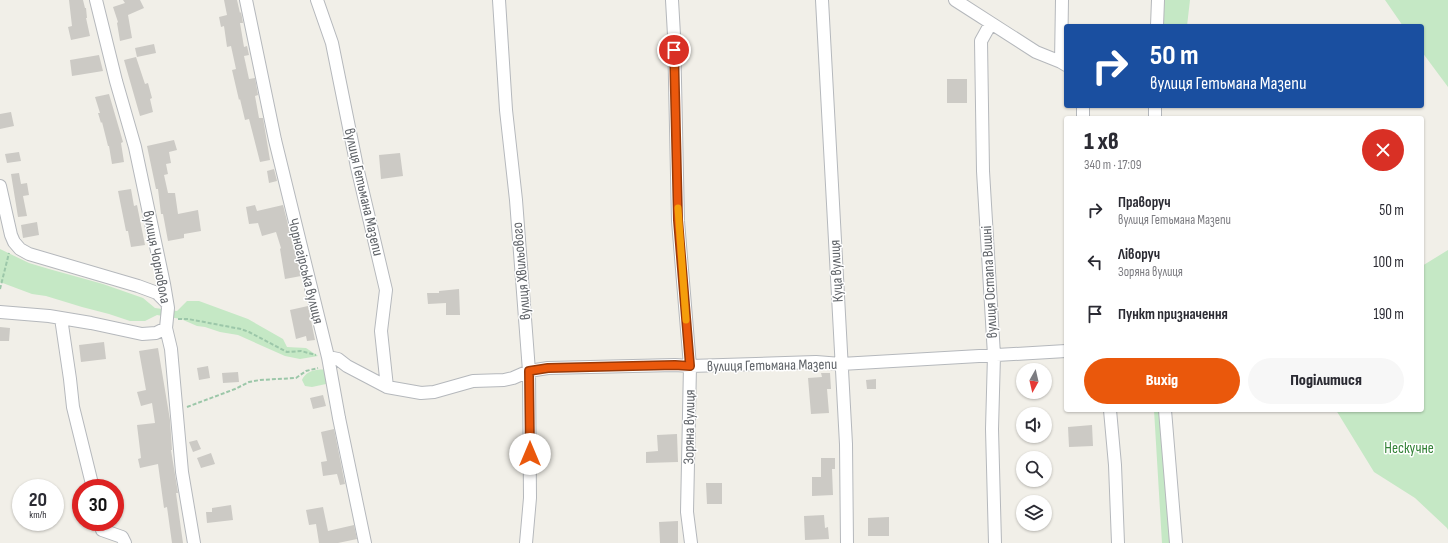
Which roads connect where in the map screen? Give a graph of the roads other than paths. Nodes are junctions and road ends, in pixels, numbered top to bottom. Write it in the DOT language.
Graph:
graph roads {
  1 [pos="96,0"];
  2 [pos="246,0"];
  3 [pos="317,0"];
  4 [pos="499,0"];
  5 [pos="672,0"];
  6 [pos="822,0"];
  7 [pos="955,0"];
  8 [pos="1062,0"];
  9 [pos="1158,0"];
  10 [pos="991,23"];
  11 [pos="1157,24"];
  12 [pos="1063,63"];
  13 [pos="0,186"];
  14 [pos="0,312"];
  15 [pos="167,315"];
  16 [pos="61,318"];
  17 [pos="1064,351"];
  18 [pos="994,355"];
  19 [pos="328,362"];
  20 [pos="841,364"];
  21 [pos="690,366"];
  22 [pos="529,371"];
  23 [pos="387,387"];
  24 [pos="1110,412"];
  25 [pos="1165,412"];
  26 [pos="91,479"];
  27 [pos="105,531"];
  28 [pos="125,543"];
  29 [pos="194,543"];
  30 [pos="365,543"];
  31 [pos="526,543"];
  32 [pos="691,543"];
  33 [pos="847,543"];
  34 [pos="995,543"];
  35 [pos="1118,543"];
  36 [pos="1176,543"];
  1 -- 15 [label="street, вулиця Чорновола"];
  2 -- 19 [label="street, Чорногірська вулиця"];
  3 -- 23 [label="street, вулиця Гетьмана Мазепи"];
  4 -- 22 [label="street, вулиця Хвильового"];
  5 -- 21 [label="street, Зоряна вулиця"];
  6 -- 20 [label="street, Куца вулиця"];
  7 -- 10 [label="street"];
  8 -- 12 [label="street"];
  9 -- 11 [label="street"];
  10 -- 12 [label="street"];
  10 -- 18 [label="street, вулиця Остапа Вишні"];
  13 -- 15 [label="street"];
  14 -- 16 [label="street"];
  15 -- 16 [label="street"];
  15 -- 29 [label="street, вулиця Чорновола"];
  16 -- 26 [label="street"];
  17 -- 18 [label="street, вулиця Гетьмана Мазепи"];
  18 -- 20 [label="street, вулиця Гетьмана Мазепи"];
  18 -- 34 [label="street, вулиця Остапа Вишні"];
  19 -- 23 [label="street, вулиця Гетьмана Мазепи"];
  19 -- 30 [label="street, Чорногірська вулиця"];
  20 -- 21 [label="street, вулиця Гетьмана Мазепи"];
  20 -- 33 [label="street, Куца вулиця"];
  21 -- 22 [label="street, вулиця Гетьмана Мазепи"];
  21 -- 32 [label="street, Зоряна вулиця"];
  22 -- 23 [label="street, вулиця Гетьмана Мазепи"];
  22 -- 31 [label="street, вулиця Хвильового"];
  24 -- 35 [label="street"];
  25 -- 36 [label="street"];
  27 -- 28 [label="street"];
}
